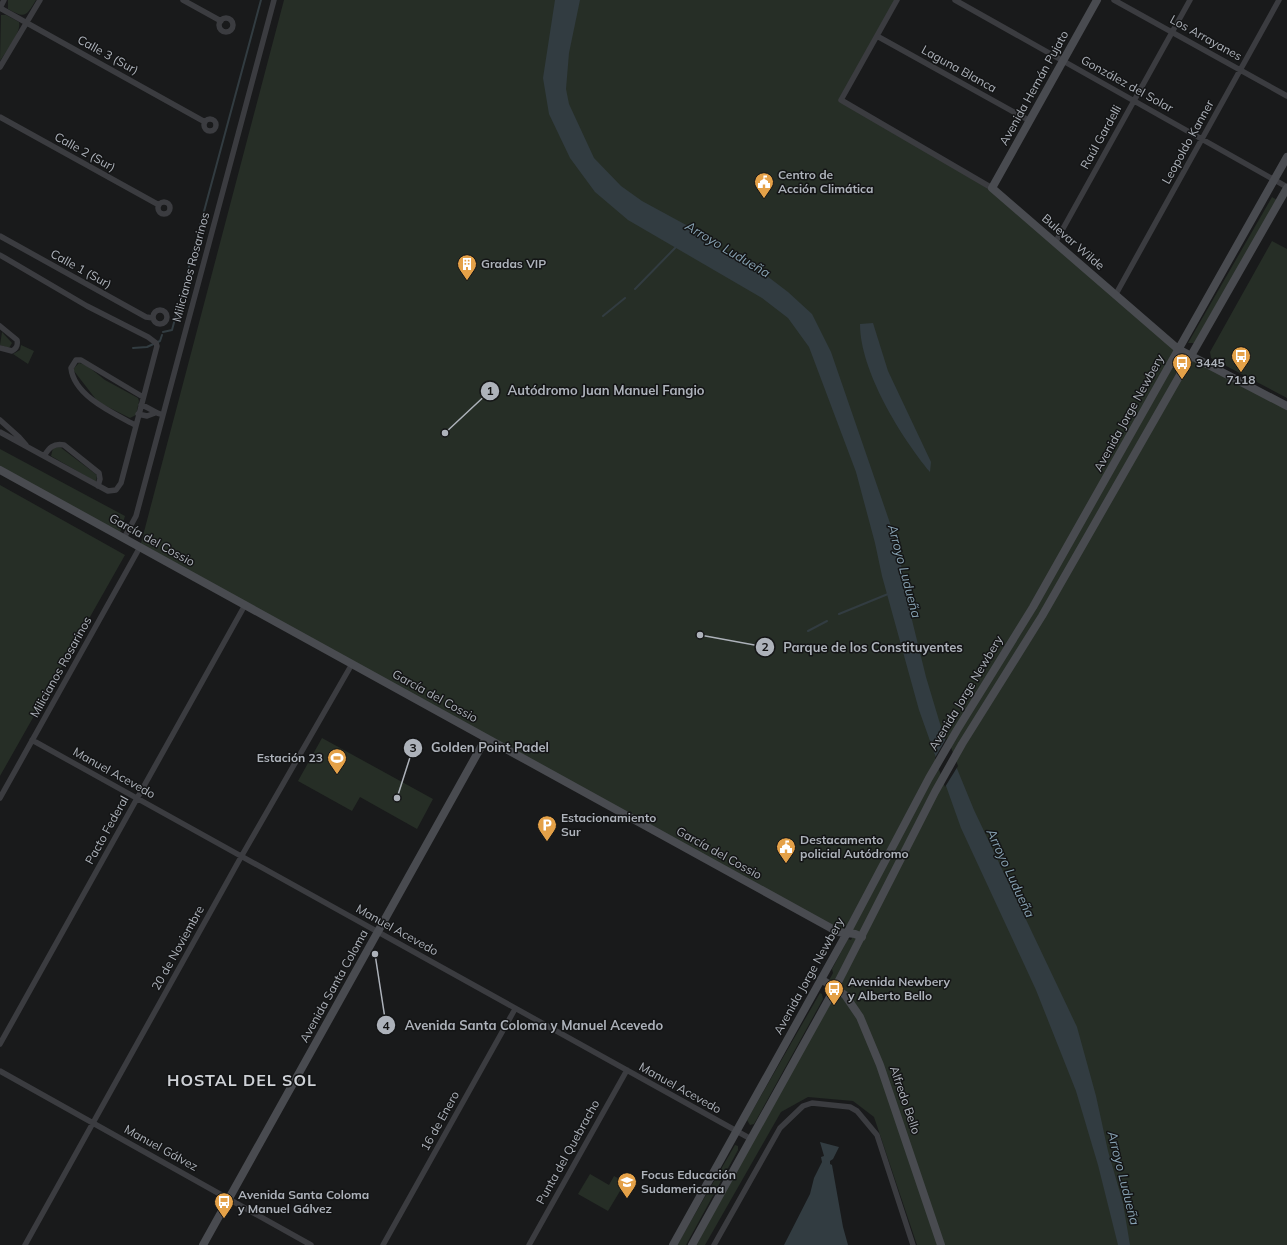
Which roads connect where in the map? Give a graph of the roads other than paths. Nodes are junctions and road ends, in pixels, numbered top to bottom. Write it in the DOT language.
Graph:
graph roads {
  1 [pos="4,0"];
  2 [pos="40,0"];
  3 [pos="183,0"];
  4 [pos="274,0"];
  5 [pos="897,0"];
  6 [pos="955,0"];
  7 [pos="1097,0"];
  8 [pos="1114,0"];
  9 [pos="1190,0"];
  10 [pos="1279,0"];
  11 [pos="0,8"];
  12 [pos="221,21"];
  13 [pos="26,22"];
  14 [pos="1172,32"];
  15 [pos="877,36"];
  16 [pos="1063,61"];
  17 [pos="0,67"];
  18 [pos="1240,70"];
  19 [pos="1287,96"];
  20 [pos="1134,101"];
  21 [pos="0,117"];
  22 [pos="1030,121"];
  23 [pos="205,122"];
  24 [pos="1202,139"];
  25 [pos="1287,157"];
  26 [pos="1274,180"];
  27 [pos="1287,187"];
  28 [pos="992,188"];
  29 [pos="159,205"];
  30 [pos="0,236"];
  31 [pos="1055,242"];
  32 [pos="0,255"];
  33 [pos="1116,294"];
  34 [pos="153,318"];
  35 [pos="0,326"];
  36 [pos="0,348"];
  37 [pos="1178,349"];
  38 [pos="1190,356"];
  39 [pos="143,397"];
  40 [pos="141,404"];
  41 [pos="1287,406"];
  42 [pos="155,413"];
  43 [pos="138,414"];
  44 [pos="163,415"];
  45 [pos="0,420"];
  46 [pos="135,425"];
  47 [pos="0,432"];
  48 [pos="27,447"];
  49 [pos="44,456"];
  50 [pos="0,470"];
  51 [pos="98,486"];
  52 [pos="124,538"];
  53 [pos="140,547"];
  54 [pos="245,605"];
  55 [pos="352,664"];
  56 [pos="486,738"];
  57 [pos="32,740"];
  58 [pos="0,798"];
  59 [pos="137,798"];
  60 [pos="241,856"];
  61 [pos="378,932"];
  62 [pos="847,933"];
  63 [pos="862,937"];
  64 [pos="822,978"];
  65 [pos="835,988"];
  66 [pos="515,1009"];
  67 [pos="0,1044"];
  68 [pos="626,1070"];
  69 [pos="0,1071"];
  70 [pos="93,1123"];
  71 [pos="736,1132"];
  72 [pos="751,1139"];
  73 [pos="228,1199"];
  74 [pos="25,1245"];
  75 [pos="203,1245"];
  76 [pos="311,1245"];
  77 [pos="383,1245"];
  78 [pos="529,1245"];
  79 [pos="673,1245"];
  80 [pos="692,1245"];
  81 [pos="714,1245"];
  82 [pos="912,1245"];
  83 [pos="941,1245"];
  1 -- 11 [label="street"];
  2 -- 13 [label="street"];
  3 -- 12 [label="street"];
  4 -- 44 [label="street, Milicianos Rosarinos"];
  5 -- 15 [label="street"];
  6 -- 16 [label="street, González del Solar"];
  7 -- 16 [label="main road, Avenida Hernán Pujato"];
  8 -- 14 [label="street, Los Arrayanes"];
  9 -- 14 [label="street, Raúl Gardelli"];
  10 -- 18 [label="street, Leopoldo Kanner"];
  11 -- 13 [label="street, Calle 3 (Sur)"];
  13 -- 17 [label="street"];
  13 -- 23 [label="street, Calle 3 (Sur)"];
  14 -- 18 [label="street, Los Arrayanes"];
  14 -- 20 [label="street, Raúl Gardelli"];
  15 -- 22 [label="street, Laguna Blanca"];
  15 -- 28 [label="street, Bulevar Wilde"];
  16 -- 20 [label="street, González del Solar"];
  16 -- 22 [label="main road, Avenida Hernán Pujato"];
  18 -- 19 [label="street, Los Arrayanes"];
  18 -- 24 [label="street, Leopoldo Kanner"];
  20 -- 24 [label="street, González del Solar"];
  20 -- 31 [label="street, Raúl Gardelli"];
  21 -- 29 [label="street, Calle 2 (Sur)"];
  22 -- 28 [label="main road, Avenida Hernán Pujato"];
  24 -- 26 [label="street, González del Solar"];
  24 -- 33 [label="street, Leopoldo Kanner"];
  25 -- 26 [label="main road, Avenida Jorge Newbery"];
  26 -- 27 [label="street, González del Solar"];
  26 -- 37 [label="main road, Avenida Jorge Newbery"];
  27 -- 38 [label="main road, Avenida Jorge Newbery"];
  28 -- 31 [label="main road, Bulevar Wilde"];
  30 -- 34 [label="street, Calle 1 (Sur)"];
  31 -- 33 [label="main road, Bulevar Wilde"];
  32 -- 39 [label="street"];
  33 -- 37 [label="main road, Bulevar Wilde"];
  35 -- 36 [label="street"];
  37 -- 38 [label="main road, Bulevar Wilde"];
  37 -- 62 [label="main road, Avenida Jorge Newbery"];
  38 -- 41 [label="main road, Bulevar Wilde"];
  38 -- 63 [label="main road, Avenida Jorge Newbery"];
  39 -- 40 [label="street"];
  39 -- 46 [label="street"];
  40 -- 42 [label="street"];
  40 -- 43 [label="street"];
  42 -- 43 [label="street"];
  42 -- 44 [label="street"];
  43 -- 46 [label="street"];
  44 -- 52 [label="street, Milicianos Rosarinos"];
  45 -- 48 [label="street"];
  46 -- 51 [label="street"];
  47 -- 48 [label="street"];
  48 -- 49 [label="street"];
  49 -- 51 [label="street"];
  49 -- 51 [label="street"];
  50 -- 52 [label="main road, García del Cossio"];
  52 -- 53 [label="main road, García del Cossio"];
  53 -- 54 [label="main road, García del Cossio"];
  53 -- 57 [label="street, Milicianos Rosarinos"];
  54 -- 55 [label="main road, García del Cossio"];
  54 -- 59 [label="street, Pacto Federal"];
  55 -- 56 [label="main road, García del Cossio"];
  55 -- 60 [label="street, 20 de Noviembre"];
  56 -- 61 [label="main road, Avenida Santa Coloma"];
  56 -- 62 [label="main road, García del Cossio"];
  57 -- 58 [label="street, Milicianos Rosarinos"];
  57 -- 59 [label="street, Manuel Acevedo"];
  59 -- 60 [label="street, Manuel Acevedo"];
  59 -- 67 [label="street, Pacto Federal"];
  60 -- 61 [label="street, Manuel Acevedo"];
  60 -- 70 [label="street, 20 de Noviembre"];
  61 -- 66 [label="street, Manuel Acevedo"];
  61 -- 73 [label="main road, Avenida Santa Coloma"];
  62 -- 63 [label="main road, García del Cossio"];
  62 -- 64 [label="main road, Avenida Jorge Newbery"];
  63 -- 65 [label="main road, Avenida Jorge Newbery"];
  64 -- 65 [label="main road, Alfredo Bello"];
  64 -- 71 [label="main road, Avenida Jorge Newbery"];
  65 -- 72 [label="main road, Avenida Jorge Newbery"];
  65 -- 83 [label="main road, Alfredo Bello"];
  66 -- 68 [label="street, Manuel Acevedo"];
  66 -- 77 [label="street, 16 de Enero"];
  68 -- 71 [label="street, Manuel Acevedo"];
  68 -- 78 [label="street, Punta del Quebracho"];
  69 -- 70 [label="street, Manuel Gálvez"];
  70 -- 73 [label="street, Manuel Gálvez"];
  70 -- 74 [label="street, 20 de Noviembre"];
  71 -- 72 [label="street, Manuel Acevedo"];
  71 -- 79 [label="main road, Avenida Jorge Newbery"];
  72 -- 80 [label="main road, Avenida Jorge Newbery"];
  73 -- 75 [label="main road, Avenida Santa Coloma"];
  73 -- 76 [label="street, Manuel Gálvez"];
  81 -- 82 [label="street"];
}
